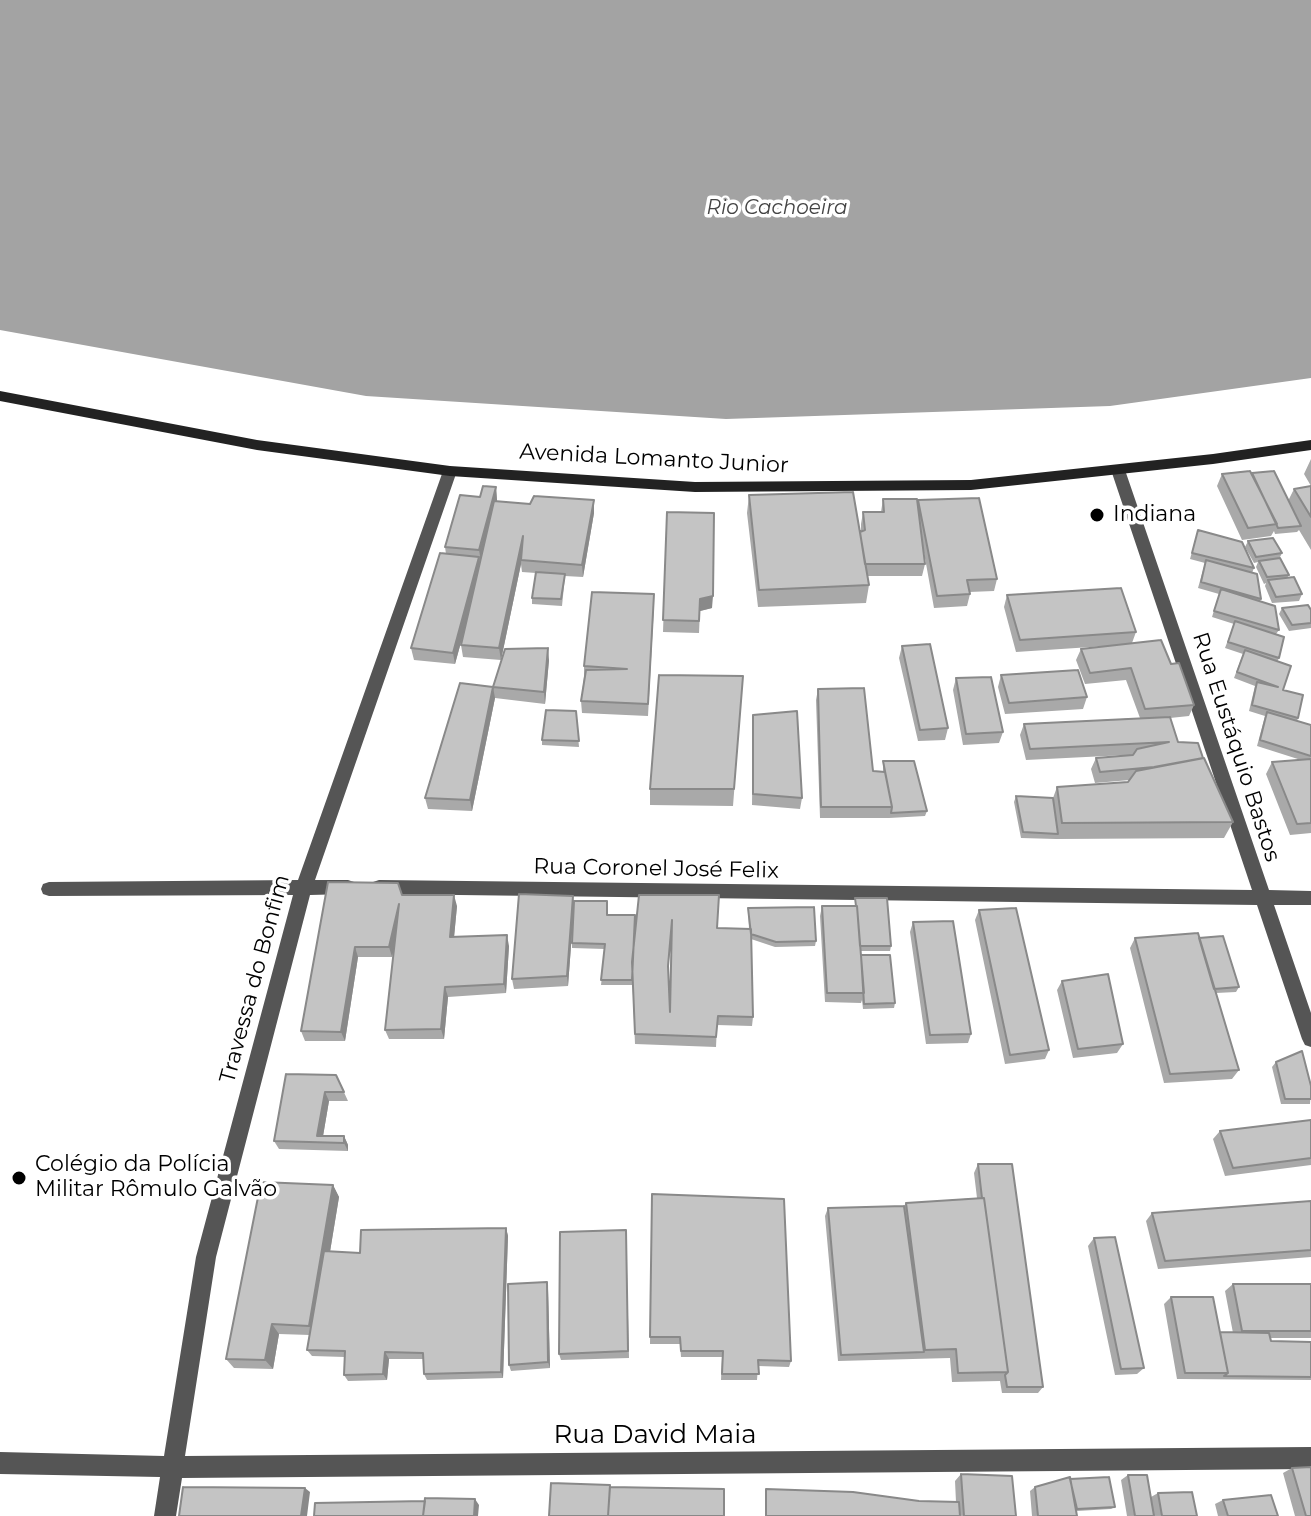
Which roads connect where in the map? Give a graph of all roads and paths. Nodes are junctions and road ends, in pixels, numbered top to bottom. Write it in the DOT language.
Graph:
graph roads {
  1 [pos="0,396"];
  2 [pos="1311,445"];
  3 [pos="1118,470"];
  4 [pos="450,471"];
  5 [pos="304,886"];
  6 [pos="49,889"];
  7 [pos="1311,898"];
  8 [pos="1262,900"];
  9 [pos="1311,1039"];
  10 [pos="1311,1458"];
  11 [pos="0,1463"];
  12 [pos="173,1467"];
  13 [pos="165,1516"];
  1 -- 4 [label="main road, Avenida Lomanto Junior"];
  2 -- 3 [label="main road, Avenida Lomanto Junior"];
  3 -- 4 [label="main road, Avenida Lomanto Junior"];
  3 -- 8 [label="street, Rua Eustáquio Bastos"];
  4 -- 5 [label="street, Travessa do Bonfim"];
  5 -- 6 [label="street, Rua Coronel José Felix"];
  5 -- 8 [label="street, Rua Coronel José Felix"];
  5 -- 12 [label="street, Travessa do Bonfim"];
  7 -- 8 [label="street, Rua Coronel José Felix"];
  8 -- 9 [label="street, Rua Eustáquio Bastos"];
  10 -- 12 [label="street, Rua David Maia"];
  11 -- 12 [label="street, Rua David Maia"];
  12 -- 13 [label="street, Travessa do Bonfim"];
}
